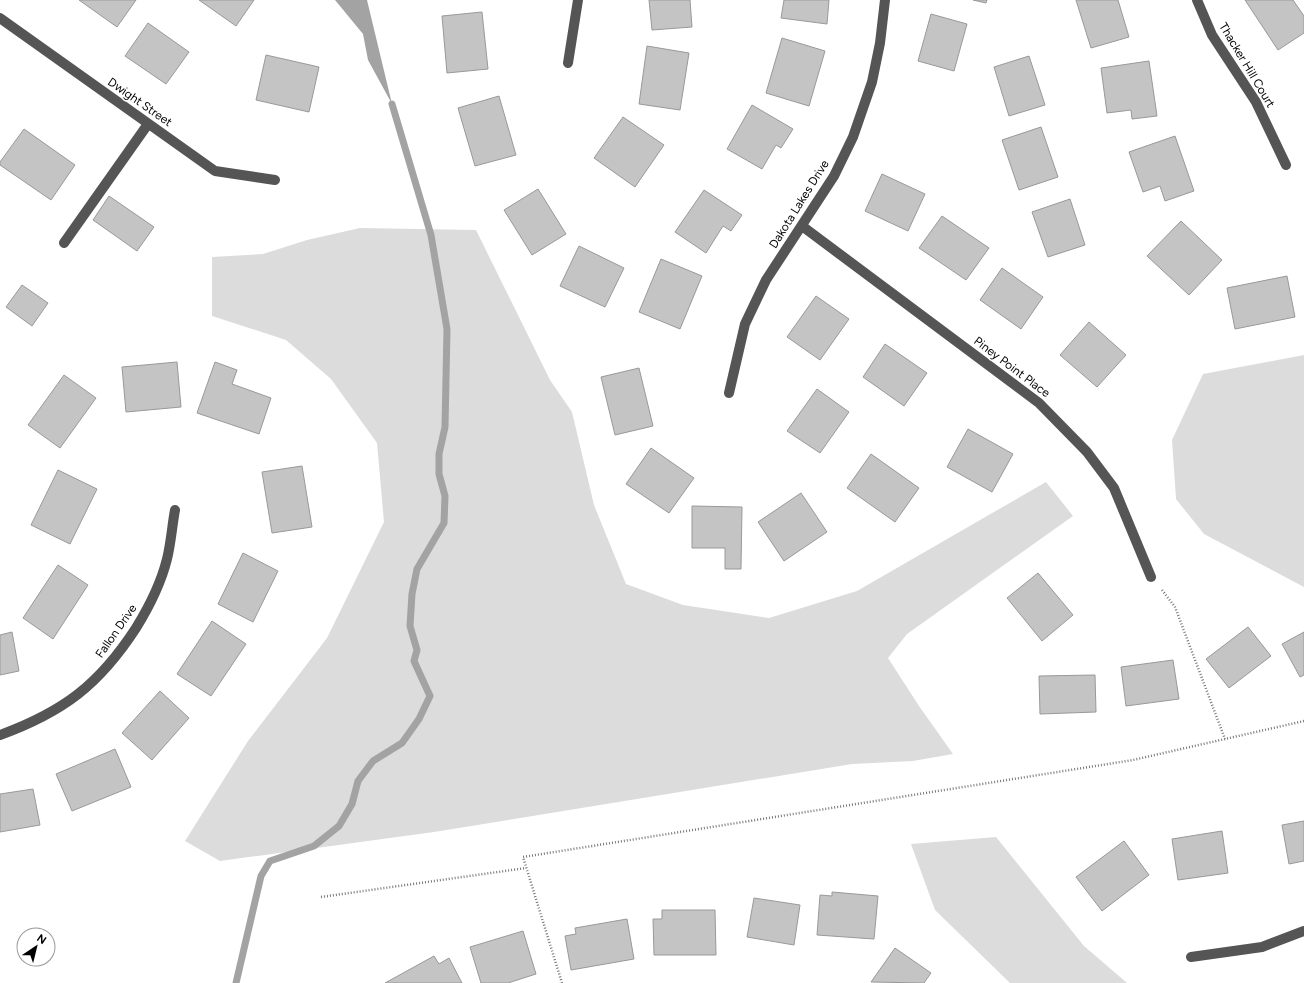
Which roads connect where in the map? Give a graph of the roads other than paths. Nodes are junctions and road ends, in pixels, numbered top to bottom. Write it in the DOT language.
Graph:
graph roads {
  1 [pos="578,0"];
  2 [pos="885,0"];
  3 [pos="1197,0"];
  4 [pos="0,18"];
  5 [pos="568,63"];
  6 [pos="148,124"];
  7 [pos="1286,165"];
  8 [pos="275,180"];
  9 [pos="802,226"];
  10 [pos="64,243"];
  11 [pos="730,393"];
  12 [pos="175,510"];
  13 [pos="1151,577"];
  14 [pos="0,735"];
  15 [pos="1304,931"];
  16 [pos="1190,956"];
  1 -- 5 [label="street"];
  2 -- 9 [label="street, Dakota Lakes Drive"];
  3 -- 7 [label="street, Thacker Hill Court"];
  4 -- 6 [label="street, Dwight Street"];
  6 -- 8 [label="street, Dwight Street"];
  6 -- 10 [label="street"];
  9 -- 11 [label="street, Dakota Lakes Drive"];
  9 -- 13 [label="street, Piney Point Place"];
  12 -- 14 [label="street, Fallon Drive"];
  15 -- 16 [label="street"];
}
